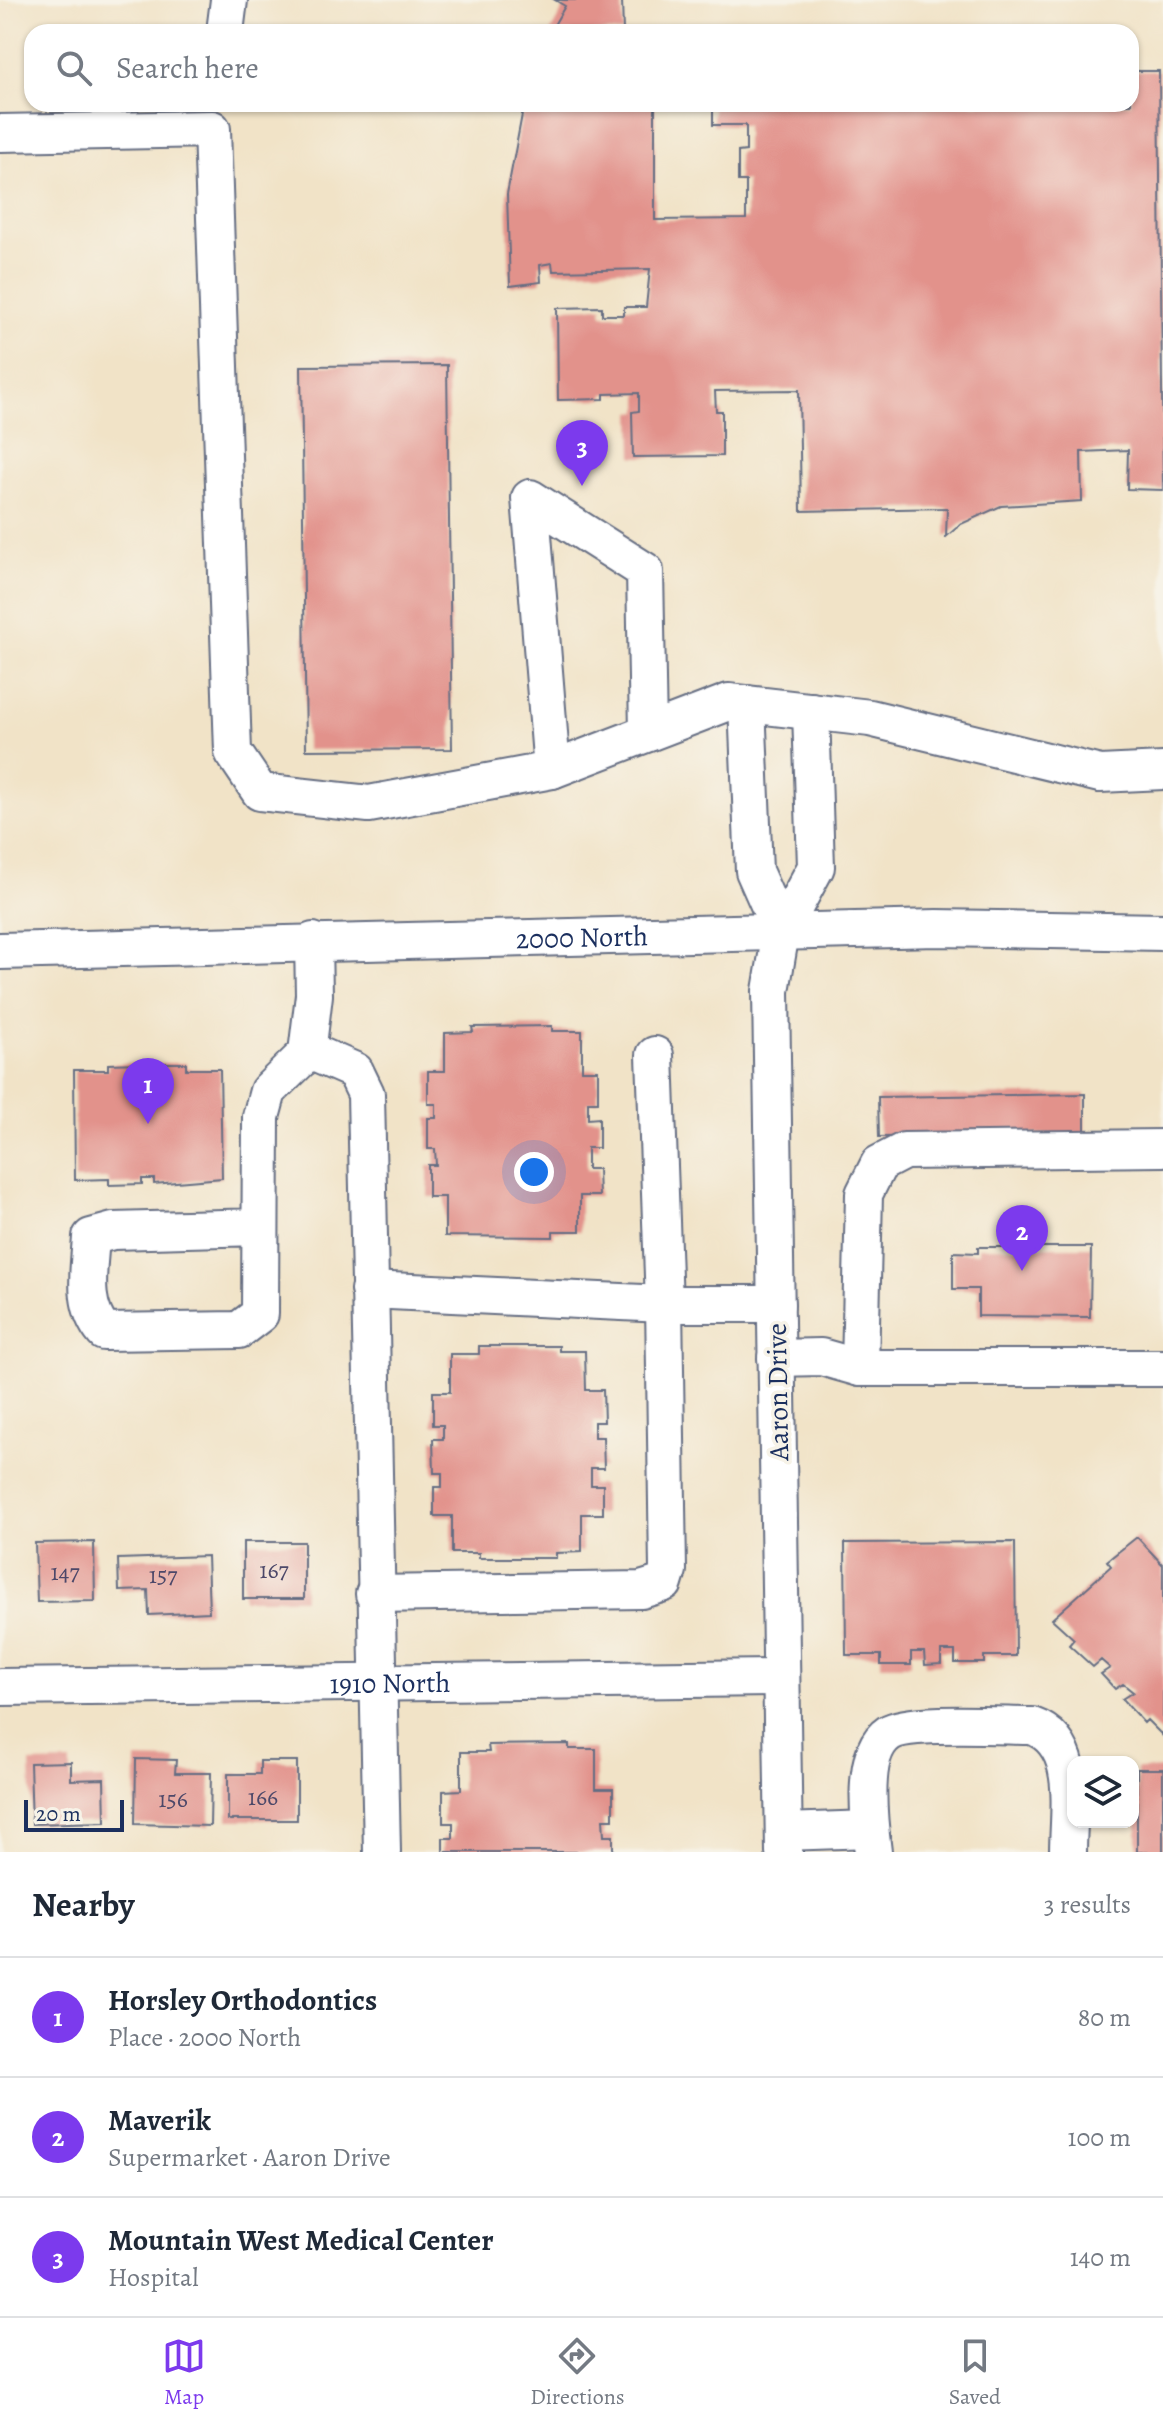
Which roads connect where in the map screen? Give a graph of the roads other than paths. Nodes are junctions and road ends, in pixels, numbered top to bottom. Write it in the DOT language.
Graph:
graph roads {
  1 [pos="229,0"];
  2 [pos="226,24"];
  3 [pos="213,117"];
  4 [pos="0,133"];
  5 [pos="747,704"];
  6 [pos="811,711"];
  7 [pos="648,733"];
  8 [pos="552,770"];
  9 [pos="1163,771"];
  10 [pos="781,932"];
  11 [pos="1163,932"];
  12 [pos="313,941"];
  13 [pos="0,951"];
  14 [pos="307,1050"];
  15 [pos="655,1055"];
  16 [pos="1163,1148"];
  17 [pos="260,1227"];
  18 [pos="369,1290"];
  19 [pos="664,1304"];
  20 [pos="776,1304"];
  21 [pos="776,1358"];
  22 [pos="860,1368"];
  23 [pos="1163,1368"];
  24 [pos="374,1594"];
  25 [pos="781,1678"];
  26 [pos="378,1683"];
  27 [pos="0,1687"];
  28 [pos="871,1841"];
  29 [pos="784,1842"];
  30 [pos="382,1852"];
  31 [pos="1068,1852"];
  1 -- 2 [label="street"];
  3 -- 4 [label="street"];
  3 -- 8 [label="street"];
  5 -- 6 [label="street"];
  5 -- 7 [label="street"];
  5 -- 10 [label="street"];
  6 -- 9 [label="street"];
  6 -- 10 [label="street"];
  7 -- 8 [label="street"];
  7 -- 8 [label="street"];
  10 -- 11 [label="street, 2000 North"];
  10 -- 12 [label="street, 2000 North"];
  10 -- 20 [label="street, Aaron Drive"];
  12 -- 13 [label="street, 2000 North"];
  12 -- 14 [label="street"];
  14 -- 17 [label="street"];
  14 -- 18 [label="street"];
  15 -- 19 [label="street"];
  16 -- 22 [label="street"];
  17 -- 17 [label="street"];
  18 -- 19 [label="street"];
  18 -- 24 [label="street"];
  19 -- 20 [label="street"];
  19 -- 24 [label="street"];
  20 -- 21 [label="street, Aaron Drive"];
  21 -- 22 [label="street"];
  21 -- 25 [label="street, Aaron Drive"];
  22 -- 23 [label="street"];
  24 -- 26 [label="street"];
  25 -- 26 [label="street, 1910 North"];
  25 -- 29 [label="street, Aaron Drive"];
  26 -- 27 [label="street, 1910 North"];
  26 -- 30 [label="street"];
  28 -- 29 [label="street"];
  28 -- 31 [label="street"];
}
